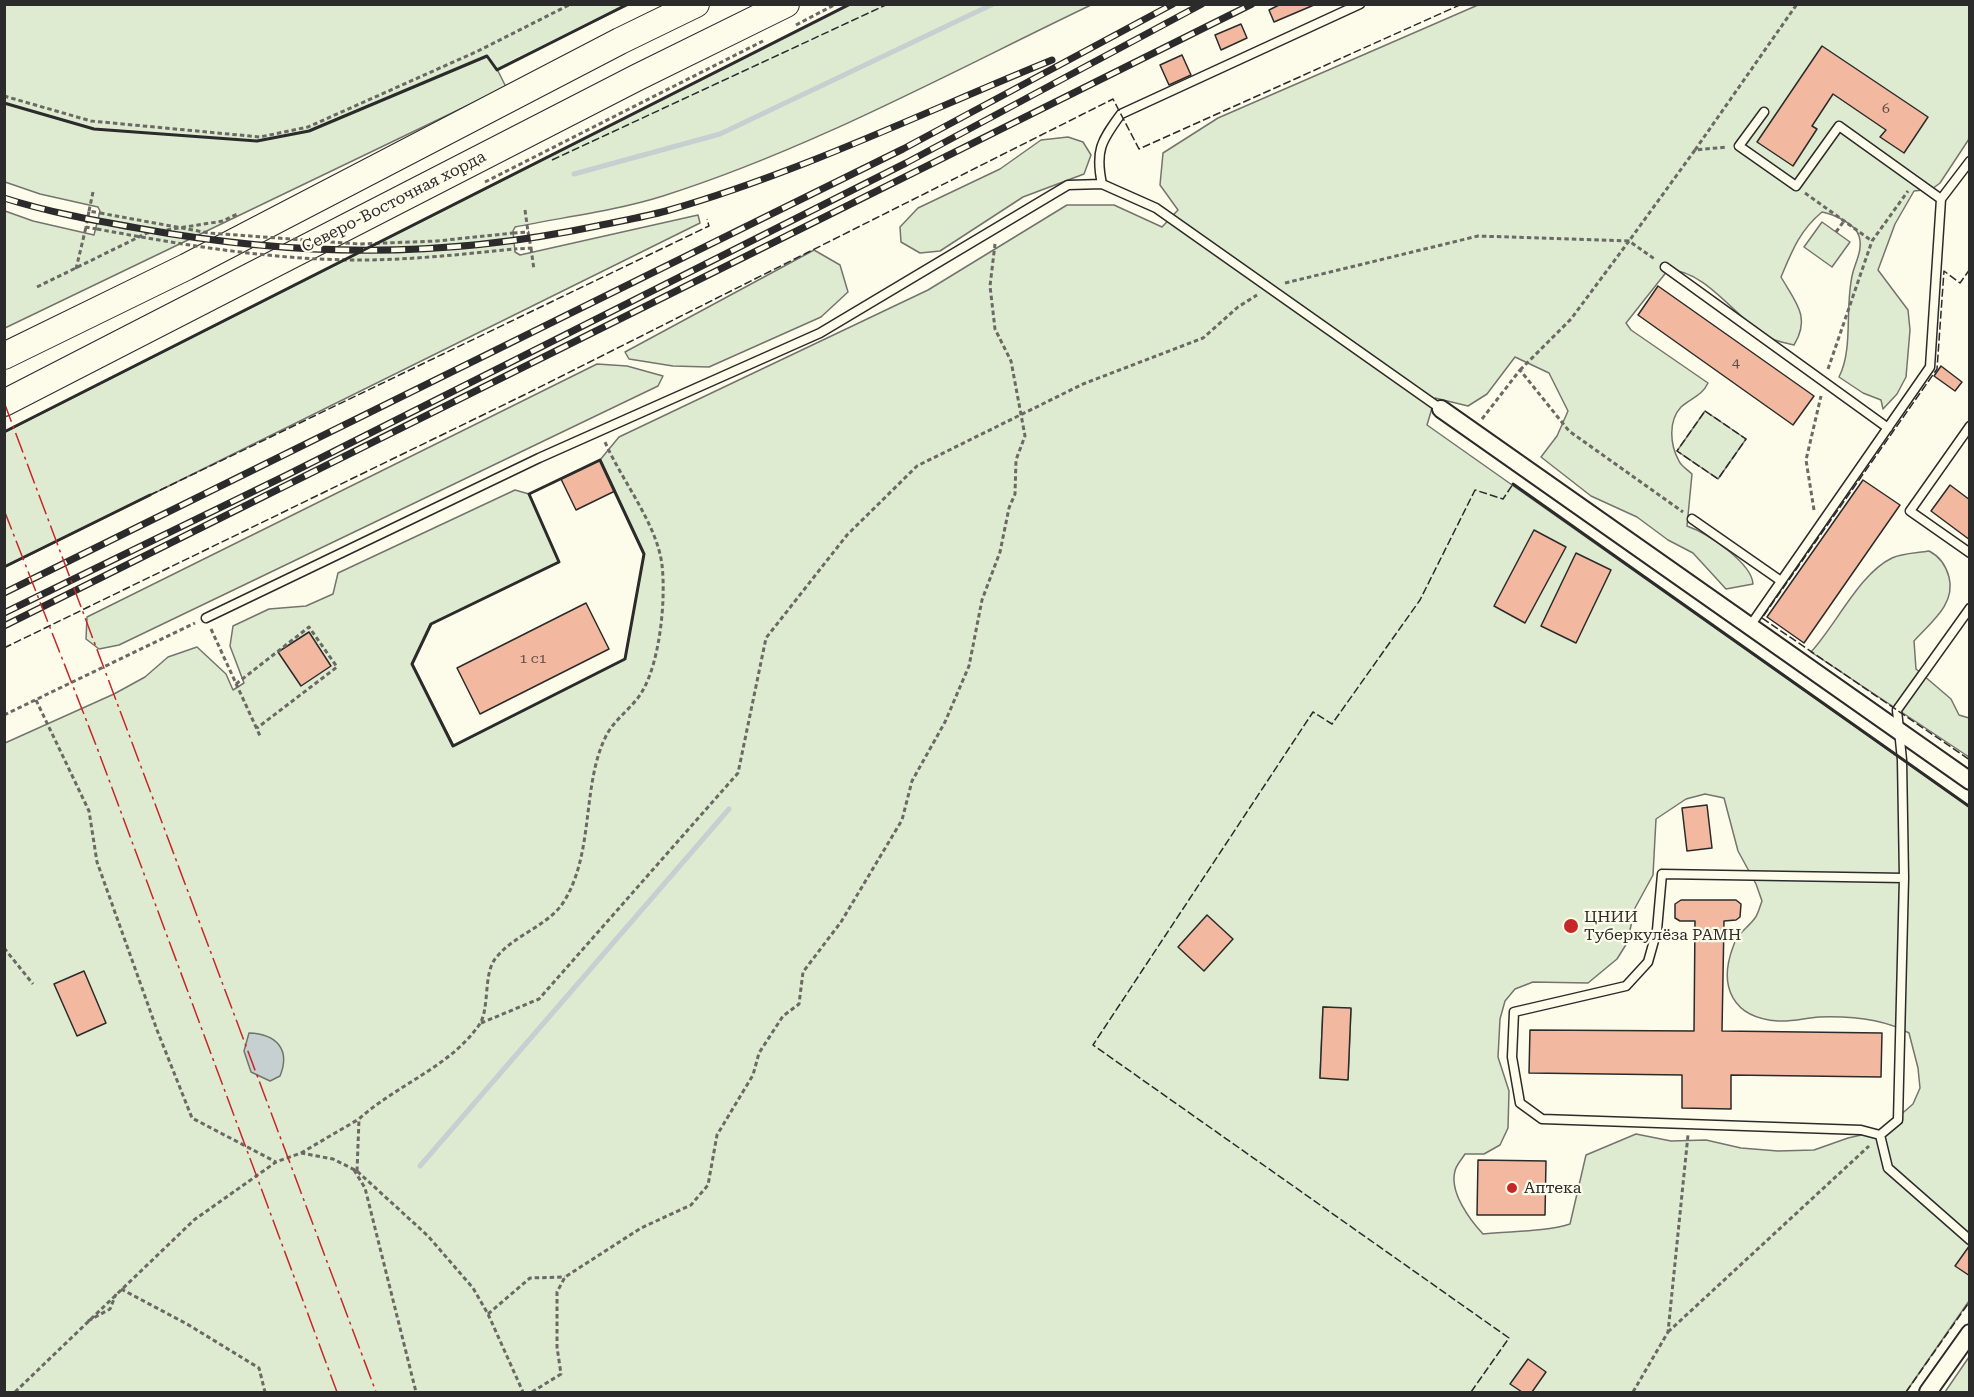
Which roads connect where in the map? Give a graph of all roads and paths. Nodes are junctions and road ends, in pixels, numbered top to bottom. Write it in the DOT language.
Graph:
graph roads {
  1 [pos="571,4"];
  2 [pos="696,4"];
  3 [pos="786,4"];
  4 [pos="1360,4"];
  5 [pos="1797,4"];
  6 [pos="4,96"];
  7 [pos="1764,112"];
  8 [pos="1739,146"];
  9 [pos="1695,150"];
  10 [pos="1970,161"];
  11 [pos="1916,180"];
  12 [pos="1102,184"];
  13 [pos="1796,186"];
  14 [pos="93,192"];
  15 [pos="1941,199"];
  16 [pos="525,210"];
  17 [pos="89,211"];
  18 [pos="244,211"];
  19 [pos="1844,221"];
  20 [pos="86,227"];
  21 [pos="997,227"];
  22 [pos="528,232"];
  23 [pos="1836,232"];
  24 [pos="1629,241"];
  25 [pos="1872,241"];
  26 [pos="531,248"];
  27 [pos="1665,267"];
  28 [pos="75,269"];
  29 [pos="534,270"];
  30 [pos="37,287"];
  31 [pos="1269,287"];
  32 [pos="4,356"];
  33 [pos="1520,370"];
  34 [pos="1824,381"];
  35 [pos="4,403"];
  36 [pos="1441,409"];
  37 [pos="1019,414"];
  38 [pos="1970,426"];
  39 [pos="1888,428"];
  40 [pos="600,431"];
  41 [pos="1473,431"];
  42 [pos="1692,519"];
  43 [pos="1817,530"];
  44 [pos="1970,553"];
  45 [pos="1781,581"];
  46 [pos="1970,608"];
  47 [pos="206,618"];
  48 [pos="1750,626"];
  49 [pos="236,684"];
  50 [pos="36,700"];
  51 [pos="4,715"];
  52 [pos="257,728"];
  53 [pos="1898,731"];
  54 [pos="261,738"];
  55 [pos="1970,781"];
  56 [pos="1904,878"];
  57 [pos="4,948"];
  58 [pos="33,984"];
  59 [pos="481,1023"];
  60 [pos="359,1119"];
  61 [pos="1690,1123"];
  62 [pos="1880,1135"];
  63 [pos="301,1153"];
  64 [pos="276,1162"];
  65 [pos="356,1170"];
  66 [pos="1970,1240"];
  67 [pos="565,1277"];
  68 [pos="120,1289"];
  69 [pos="117,1292"];
  70 [pos="488,1314"];
  71 [pos="87,1321"];
  72 [pos="1668,1332"];
  73 [pos="1969,1334"];
  74 [pos="15,1392"];
  75 [pos="265,1392"];
  76 [pos="416,1392"];
  77 [pos="523,1392"];
  78 [pos="532,1392"];
  79 [pos="1633,1392"];
  80 [pos="1928,1392"];
  1 -- 6 [label="path"];
  2 -- 32 [label="main road"];
  3 -- 35 [label="main road, Северо-Восточная хорда"];
  4 -- 12 [label="lane"];
  5 -- 9 [label="path"];
  7 -- 8 [label="lane"];
  8 -- 9 [label="path"];
  8 -- 13 [label="lane"];
  9 -- 24 [label="path"];
  10 -- 15 [label="lane"];
  11 -- 13 [label="lane"];
  11 -- 15 [label="lane"];
  11 -- 25 [label="path"];
  12 -- 21 [label="lane"];
  12 -- 31 [label="lane"];
  13 -- 19 [label="path"];
  14 -- 17 [label="path"];
  15 -- 39 [label="lane"];
  16 -- 22 [label="path"];
  17 -- 20 [label="path"];
  17 -- 22 [label="path, bridge"];
  18 -- 28 [label="path"];
  19 -- 23 [label="path"];
  19 -- 25 [label="path"];
  20 -- 26 [label="path, bridge"];
  20 -- 28 [label="path"];
  21 -- 37 [label="path"];
  21 -- 40 [label="lane"];
  22 -- 26 [label="path"];
  24 -- 27 [label="path"];
  24 -- 31 [label="path"];
  24 -- 33 [label="path"];
  25 -- 34 [label="path"];
  26 -- 29 [label="path"];
  27 -- 34 [label="lane"];
  28 -- 30 [label="path"];
  31 -- 36 [label="lane"];
  31 -- 37 [label="path"];
  33 -- 41 [label="path"];
  33 -- 42 [label="path"];
  34 -- 39 [label="lane"];
  34 -- 43 [label="path"];
  36 -- 41 [label="street"];
  37 -- 59 [label="path"];
  37 -- 67 [label="path"];
  38 -- 44 [label="lane"];
  39 -- 43 [label="lane"];
  40 -- 47 [label="lane"];
  40 -- 59 [label="path"];
  41 -- 48 [label="street"];
  42 -- 45 [label="lane"];
  43 -- 45 [label="lane"];
  45 -- 48 [label="lane"];
  46 -- 53 [label="lane"];
  47 -- 49 [label="path"];
  47 -- 50 [label="path"];
  48 -- 53 [label="street"];
  49 -- 52 [label="path"];
  49 -- 52 [label="path"];
  50 -- 51 [label="path"];
  50 -- 64 [label="path"];
  52 -- 54 [label="path"];
  53 -- 55 [label="street"];
  53 -- 56 [label="lane"];
  56 -- 61 [label="lane"];
  56 -- 62 [label="lane"];
  57 -- 58 [label="path"];
  59 -- 60 [label="path"];
  60 -- 63 [label="path"];
  60 -- 65 [label="path"];
  61 -- 62 [label="lane"];
  61 -- 72 [label="path"];
  62 -- 66 [label="lane"];
  62 -- 72 [label="path"];
  63 -- 64 [label="path"];
  63 -- 65 [label="path"];
  64 -- 68 [label="path"];
  65 -- 70 [label="path"];
  65 -- 76 [label="path"];
  67 -- 70 [label="path"];
  67 -- 78 [label="path"];
  68 -- 69 [label="path"];
  68 -- 75 [label="path"];
  69 -- 71 [label="path"];
  69 -- 71 [label="path"];
  70 -- 77 [label="path"];
  71 -- 74 [label="path"];
  72 -- 79 [label="path"];
  73 -- 80 [label="street"];
}
